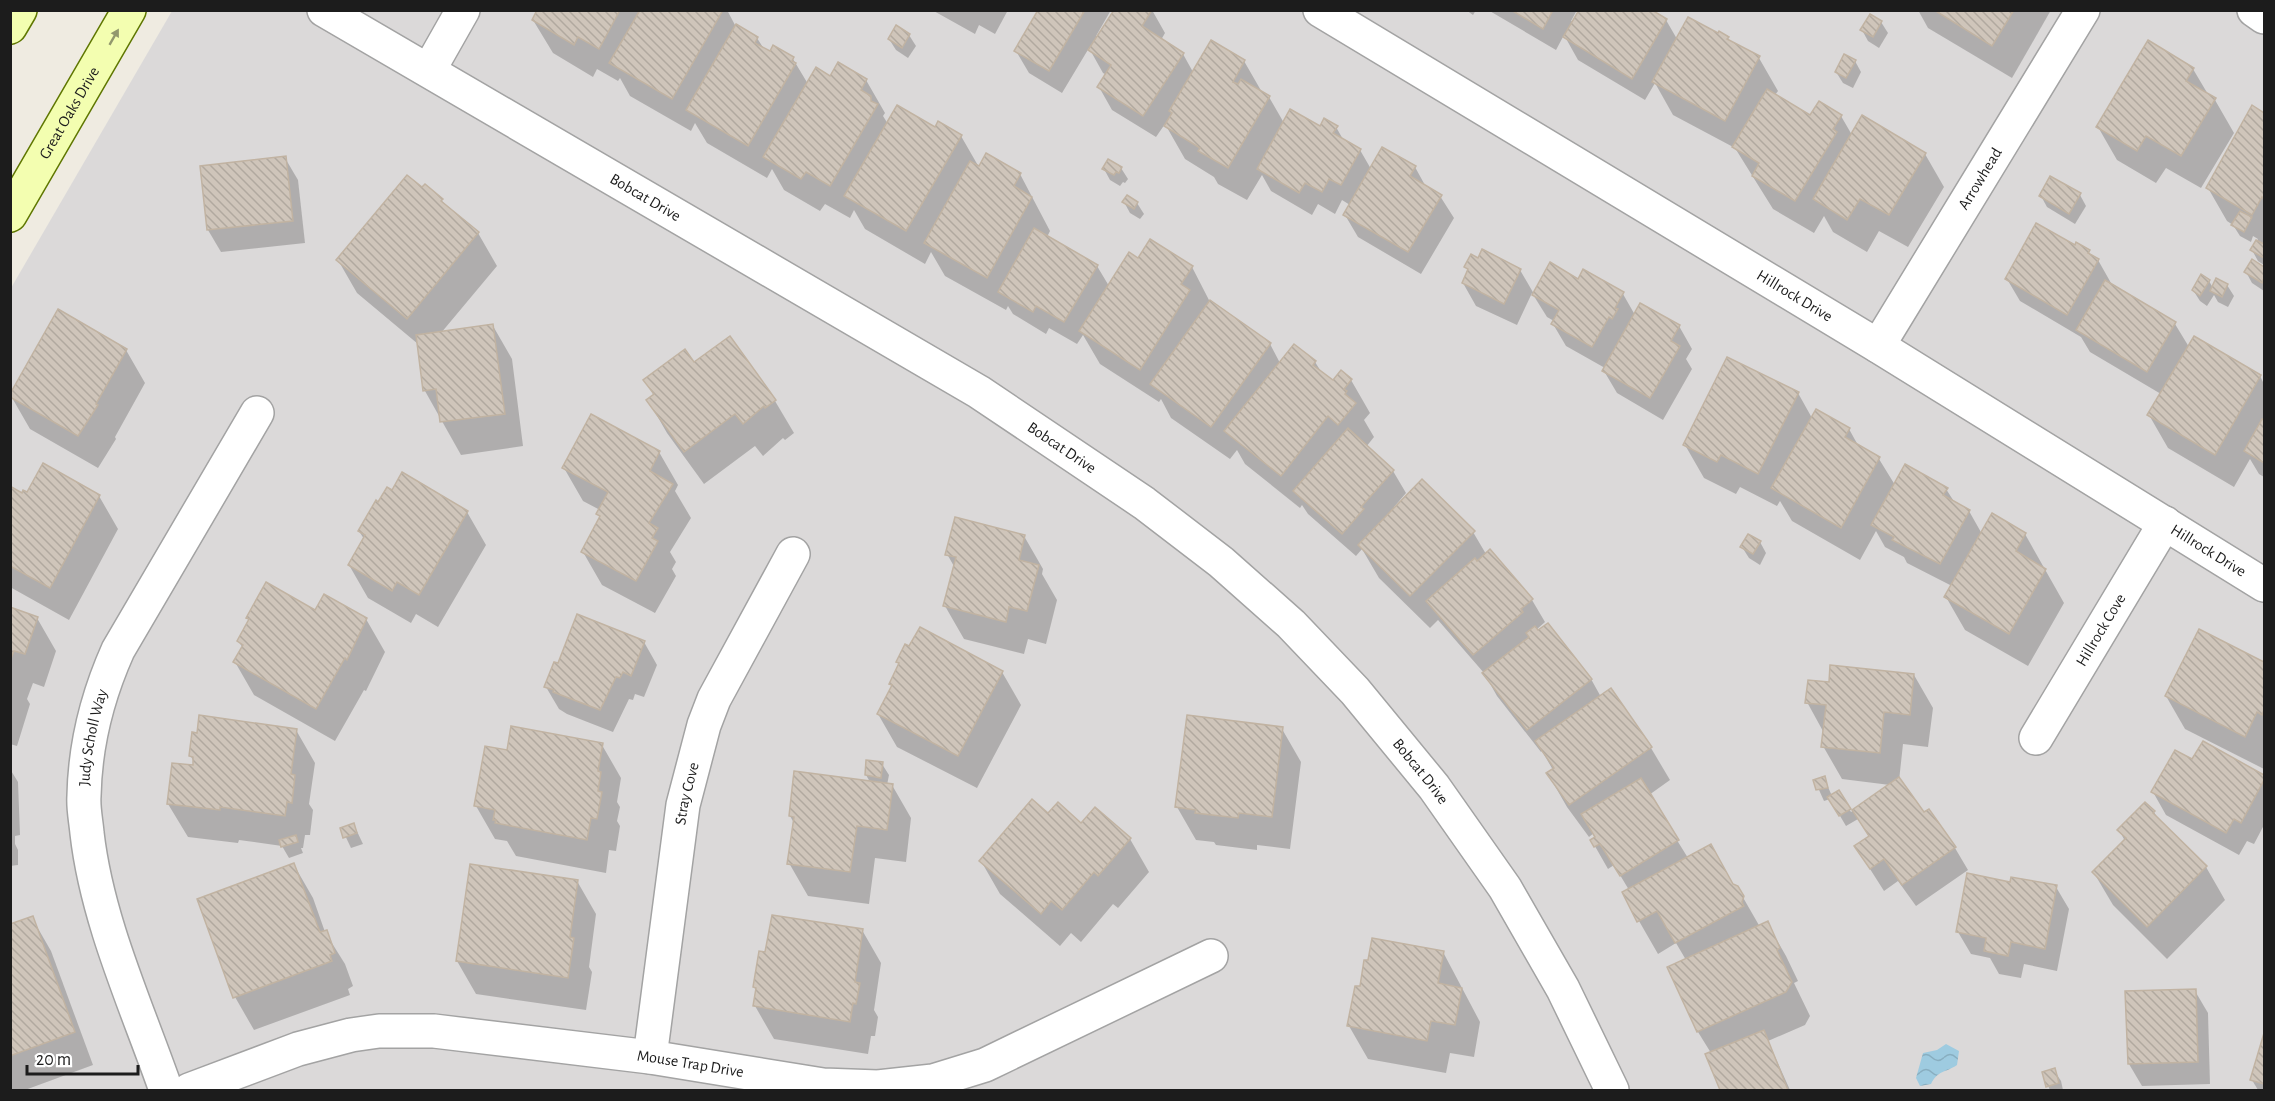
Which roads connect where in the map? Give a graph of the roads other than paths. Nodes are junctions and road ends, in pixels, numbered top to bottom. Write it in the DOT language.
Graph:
graph roads {
  1 [pos="20,10"];
  2 [pos="129,10"];
  3 [pos="324,10"];
  4 [pos="463,10"];
  5 [pos="1320,10"];
  6 [pos="2083,10"];
  7 [pos="2254,10"];
  8 [pos="2265,17"];
  9 [pos="10,27"];
  10 [pos="429,70"];
  11 [pos="10,215"];
  12 [pos="1878,346"];
  13 [pos="257,413"];
  14 [pos="2165,523"];
  15 [pos="794,554"];
  16 [pos="2265,585"];
  17 [pos="2036,738"];
  18 [pos="1211,956"];
  19 [pos="650,1057"];
  20 [pos="166,1090"];
  21 [pos="189,1090"];
  22 [pos="1612,1090"];
  1 -- 9 [label="street"];
  11 -- 2 [label="street, Great Oaks Drive, one-way"];
  3 -- 10 [label="street, Bobcat Drive"];
  4 -- 10 [label="street"];
  5 -- 12 [label="street, Hillrock Drive"];
  6 -- 12 [label="street, Arrowhead"];
  7 -- 8 [label="street"];
  10 -- 22 [label="street, Bobcat Drive"];
  12 -- 14 [label="street, Hillrock Drive"];
  13 -- 20 [label="street, Judy Scholl Way"];
  14 -- 16 [label="street, Hillrock Drive"];
  14 -- 17 [label="street, Hillrock Cove"];
  15 -- 19 [label="street, Stray Cove"];
  18 -- 19 [label="street, Mouse Trap Drive"];
  19 -- 21 [label="street, Mouse Trap Drive"];
}
